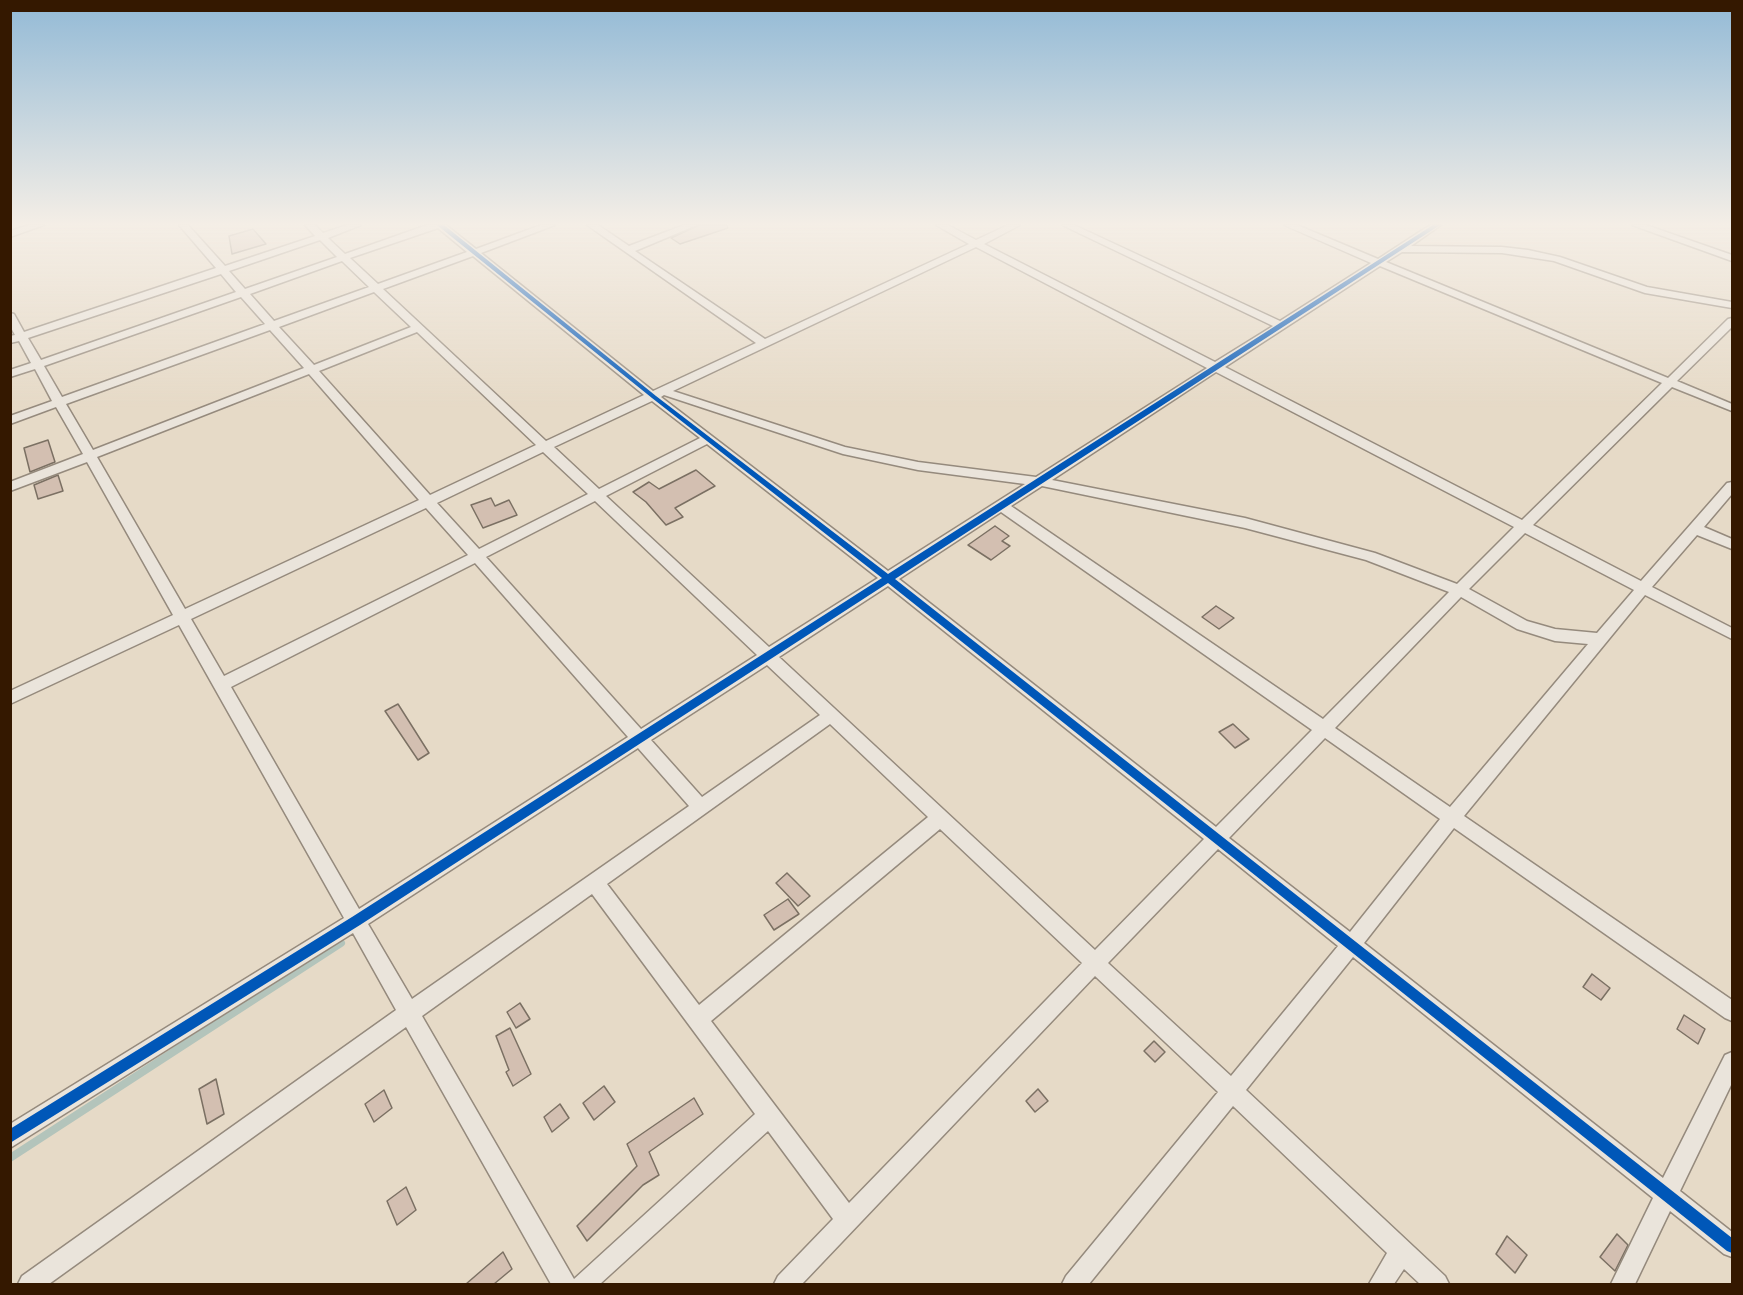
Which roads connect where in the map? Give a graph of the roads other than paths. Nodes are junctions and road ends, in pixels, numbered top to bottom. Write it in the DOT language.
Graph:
graph roads {
  1 [pos="173,285"];
  2 [pos="237,285"];
  3 [pos="265,285"];
  4 [pos="373,285"];
  5 [pos="383,285"];
  6 [pos="517,285"];
  7 [pos="680,285"];
  8 [pos="889,285"];
  9 [pos="1057,285"];
  10 [pos="1195,285"];
  11 [pos="1343,285"];
  12 [pos="1434,285"];
  13 [pos="1626,285"];
  14 [pos="376,288"];
  15 [pos="244,293"];
  16 [pos="1732,305"];
  17 [pos="10,316"];
  18 [pos="1732,321"];
  19 [pos="273,325"];
  20 [pos="1280,325"];
  21 [pos="418,328"];
  22 [pos="16,338"];
  23 [pos="765,344"];
  24 [pos="38,365"];
  25 [pos="1215,367"];
  26 [pos="312,370"];
  27 [pos="10,374"];
  28 [pos="1671,382"];
  29 [pos="660,394"];
  30 [pos="59,402"];
  31 [pos="1732,408"];
  32 [pos="10,420"];
  33 [pos="708,439"];
  34 [pos="546,448"];
  35 [pos="91,457"];
  36 [pos="1038,481"];
  37 [pos="1732,486"];
  38 [pos="10,487"];
  39 [pos="596,495"];
  40 [pos="430,502"];
  41 [pos="1000,505"];
  42 [pos="1522,526"];
  43 [pos="1695,529"];
  44 [pos="1732,544"];
  45 [pos="477,555"];
  46 [pos="888,578"];
  47 [pos="1643,588"];
  48 [pos="1459,590"];
  49 [pos="183,617"];
  50 [pos="1732,633"];
  51 [pos="1600,639"];
  52 [pos="765,655"];
  53 [pos="221,685"];
  54 [pos="10,698"];
  55 [pos="830,716"];
  56 [pos="1324,730"];
  57 [pos="639,737"];
  58 [pos="701,808"];
  59 [pos="1452,817"];
  60 [pos="939,819"];
  61 [pos="1217,838"];
  62 [pos="595,883"];
  63 [pos="356,921"];
  64 [pos="1352,944"];
  65 [pos="1094,964"];
  66 [pos="1732,1011"];
  67 [pos="409,1013"];
  68 [pos="698,1019"];
  69 [pos="1732,1062"];
  70 [pos="1232,1093"];
  71 [pos="770,1115"];
  72 [pos="10,1137"];
  73 [pos="1668,1195"];
  74 [pos="848,1220"];
  75 [pos="1732,1246"];
  76 [pos="1402,1251"];
  77 [pos="30,1284"];
  78 [pos="564,1284"];
  79 [pos="583,1284"];
  80 [pos="786,1284"];
  81 [pos="1074,1284"];
  82 [pos="1381,1284"];
  83 [pos="1437,1284"];
  84 [pos="1623,1284"];
  1 -- 22 [label="street"];
  2 -- 15 [label="street"];
  3 -- 15 [label="street"];
  4 -- 14 [label="street"];
  5 -- 14 [label="street"];
  6 -- 29 [label="street"];
  7 -- 23 [label="street"];
  8 -- 23 [label="street"];
  9 -- 25 [label="street"];
  10 -- 20 [label="street"];
  11 -- 20 [label="street"];
  12 -- 28 [label="street"];
  13 -- 16 [label="street"];
  14 -- 19 [label="street"];
  14 -- 21 [label="street"];
  15 -- 19 [label="street"];
  15 -- 24 [label="street"];
  17 -- 22 [label="street"];
  18 -- 28 [label="street"];
  19 -- 26 [label="street"];
  19 -- 30 [label="street"];
  20 -- 25 [label="street"];
  21 -- 26 [label="street"];
  21 -- 34 [label="street"];
  22 -- 24 [label="street"];
  23 -- 29 [label="street"];
  24 -- 27 [label="street"];
  24 -- 30 [label="street"];
  25 -- 36 [label="street"];
  25 -- 42 [label="street"];
  26 -- 35 [label="street"];
  26 -- 40 [label="street"];
  28 -- 31 [label="street"];
  28 -- 42 [label="street"];
  29 -- 33 [label="street"];
  29 -- 34 [label="street"];
  29 -- 36 [label="street"];
  30 -- 32 [label="street"];
  30 -- 35 [label="street"];
  33 -- 39 [label="street"];
  33 -- 46 [label="street"];
  34 -- 39 [label="street"];
  34 -- 40 [label="street"];
  35 -- 38 [label="street"];
  35 -- 49 [label="street"];
  36 -- 41 [label="street"];
  36 -- 48 [label="street"];
  37 -- 43 [label="street"];
  39 -- 45 [label="street"];
  39 -- 52 [label="street"];
  40 -- 45 [label="street"];
  40 -- 49 [label="street"];
  41 -- 46 [label="street"];
  41 -- 56 [label="street"];
  42 -- 47 [label="street"];
  42 -- 48 [label="street"];
  43 -- 44 [label="street"];
  43 -- 47 [label="street"];
  45 -- 53 [label="street"];
  45 -- 57 [label="street"];
  46 -- 52 [label="street"];
  46 -- 61 [label="street"];
  47 -- 50 [label="street"];
  47 -- 51 [label="street"];
  48 -- 51 [label="street"];
  48 -- 56 [label="street"];
  49 -- 53 [label="street"];
  49 -- 54 [label="street"];
  51 -- 59 [label="street"];
  52 -- 55 [label="street"];
  52 -- 57 [label="street"];
  53 -- 63 [label="street"];
  55 -- 58 [label="street"];
  55 -- 60 [label="street"];
  56 -- 59 [label="street"];
  56 -- 61 [label="street"];
  57 -- 58 [label="street"];
  57 -- 63 [label="street"];
  58 -- 62 [label="street"];
  59 -- 64 [label="street"];
  59 -- 66 [label="street"];
  60 -- 65 [label="street"];
  60 -- 68 [label="street"];
  61 -- 64 [label="street"];
  61 -- 65 [label="street"];
  62 -- 67 [label="street"];
  62 -- 68 [label="street"];
  63 -- 67 [label="street"];
  63 -- 72 [label="street"];
  64 -- 70 [label="street"];
  64 -- 73 [label="street"];
  65 -- 70 [label="street"];
  65 -- 74 [label="street"];
  67 -- 77 [label="street"];
  67 -- 78 [label="street"];
  68 -- 71 [label="street"];
  69 -- 73 [label="street"];
  70 -- 76 [label="street"];
  70 -- 81 [label="street"];
  71 -- 74 [label="street"];
  71 -- 79 [label="street"];
  73 -- 75 [label="street"];
  73 -- 84 [label="street"];
  74 -- 80 [label="street"];
  76 -- 82 [label="street"];
  76 -- 83 [label="street"];
}
